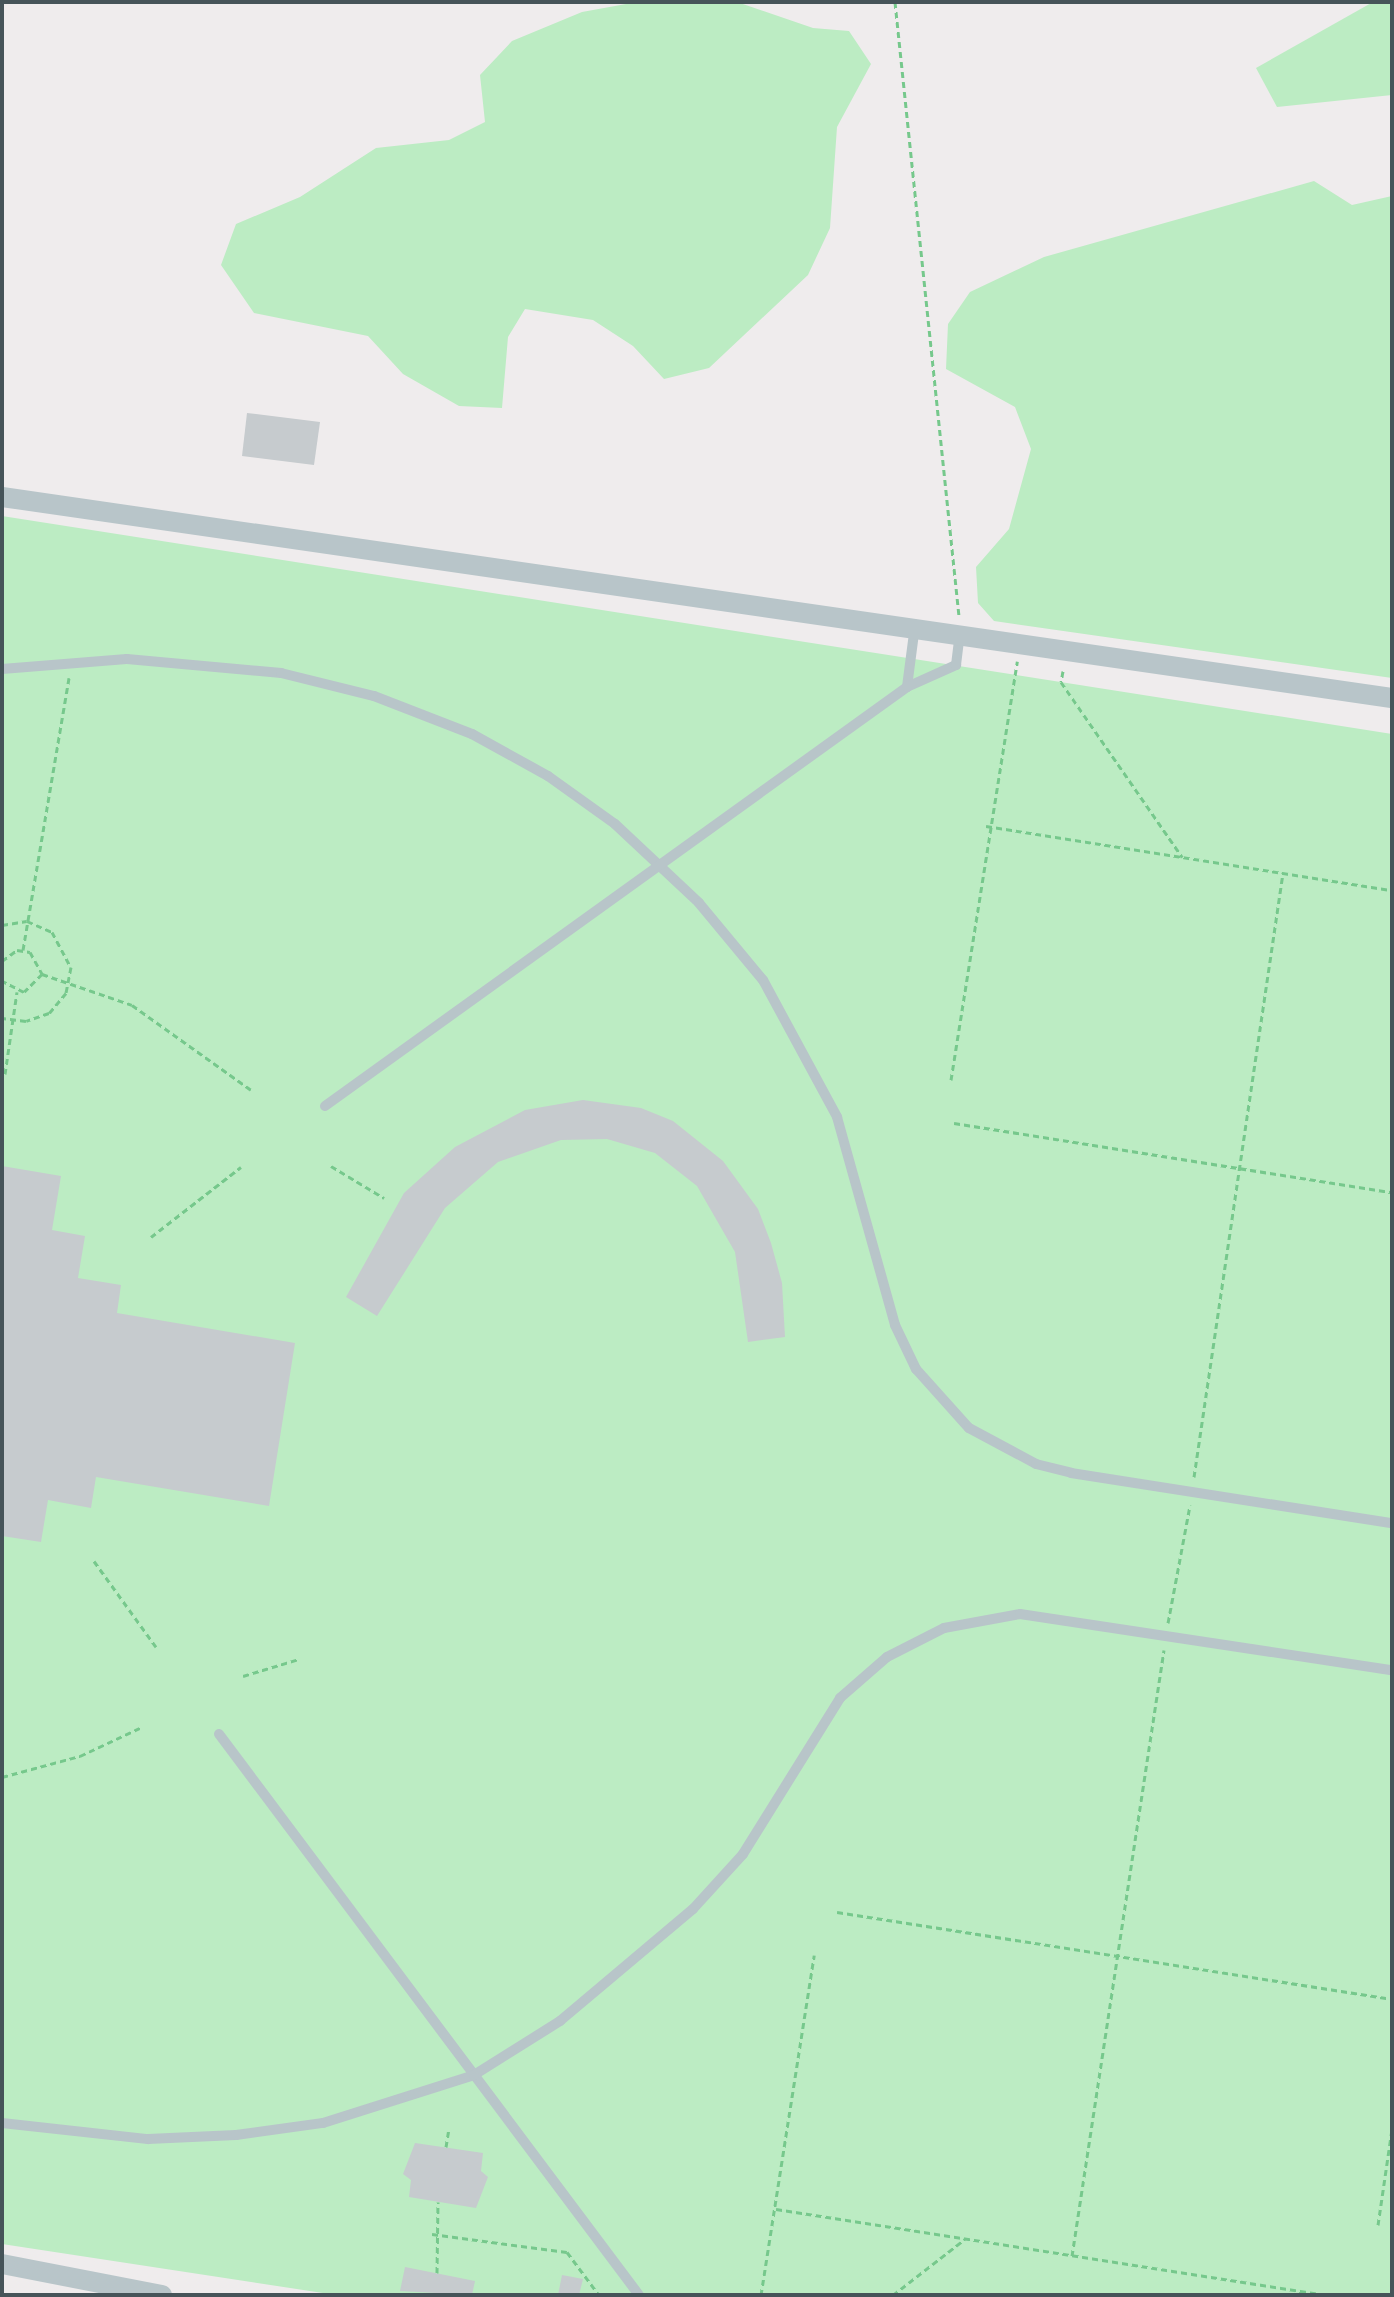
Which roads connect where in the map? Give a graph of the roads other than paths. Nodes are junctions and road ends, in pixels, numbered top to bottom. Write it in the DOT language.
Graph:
graph roads {
  1 [pos="2,497"];
  2 [pos="915,624"];
  3 [pos="960,631"];
  4 [pos="2,669"];
  5 [pos="907,687"];
  6 [pos="1392,698"];
  7 [pos="659,866"];
  8 [pos="325,1106"];
  9 [pos="1392,1523"];
  10 [pos="1392,1670"];
  11 [pos="219,1734"];
  12 [pos="474,2075"];
  13 [pos="2,2123"];
  14 [pos="2,2264"];
  15 [pos="162,2295"];
  16 [pos="639,2295"];
  1 -- 2 [label="street"];
  2 -- 3 [label="street"];
  2 -- 5 [label="lane"];
  3 -- 5 [label="lane"];
  3 -- 6 [label="street"];
  4 -- 7 [label="lane"];
  5 -- 7 [label="lane"];
  7 -- 8 [label="lane"];
  7 -- 9 [label="lane"];
  10 -- 12 [label="lane"];
  11 -- 12 [label="lane"];
  12 -- 13 [label="lane"];
  12 -- 16 [label="lane"];
  14 -- 15 [label="street"];
}
